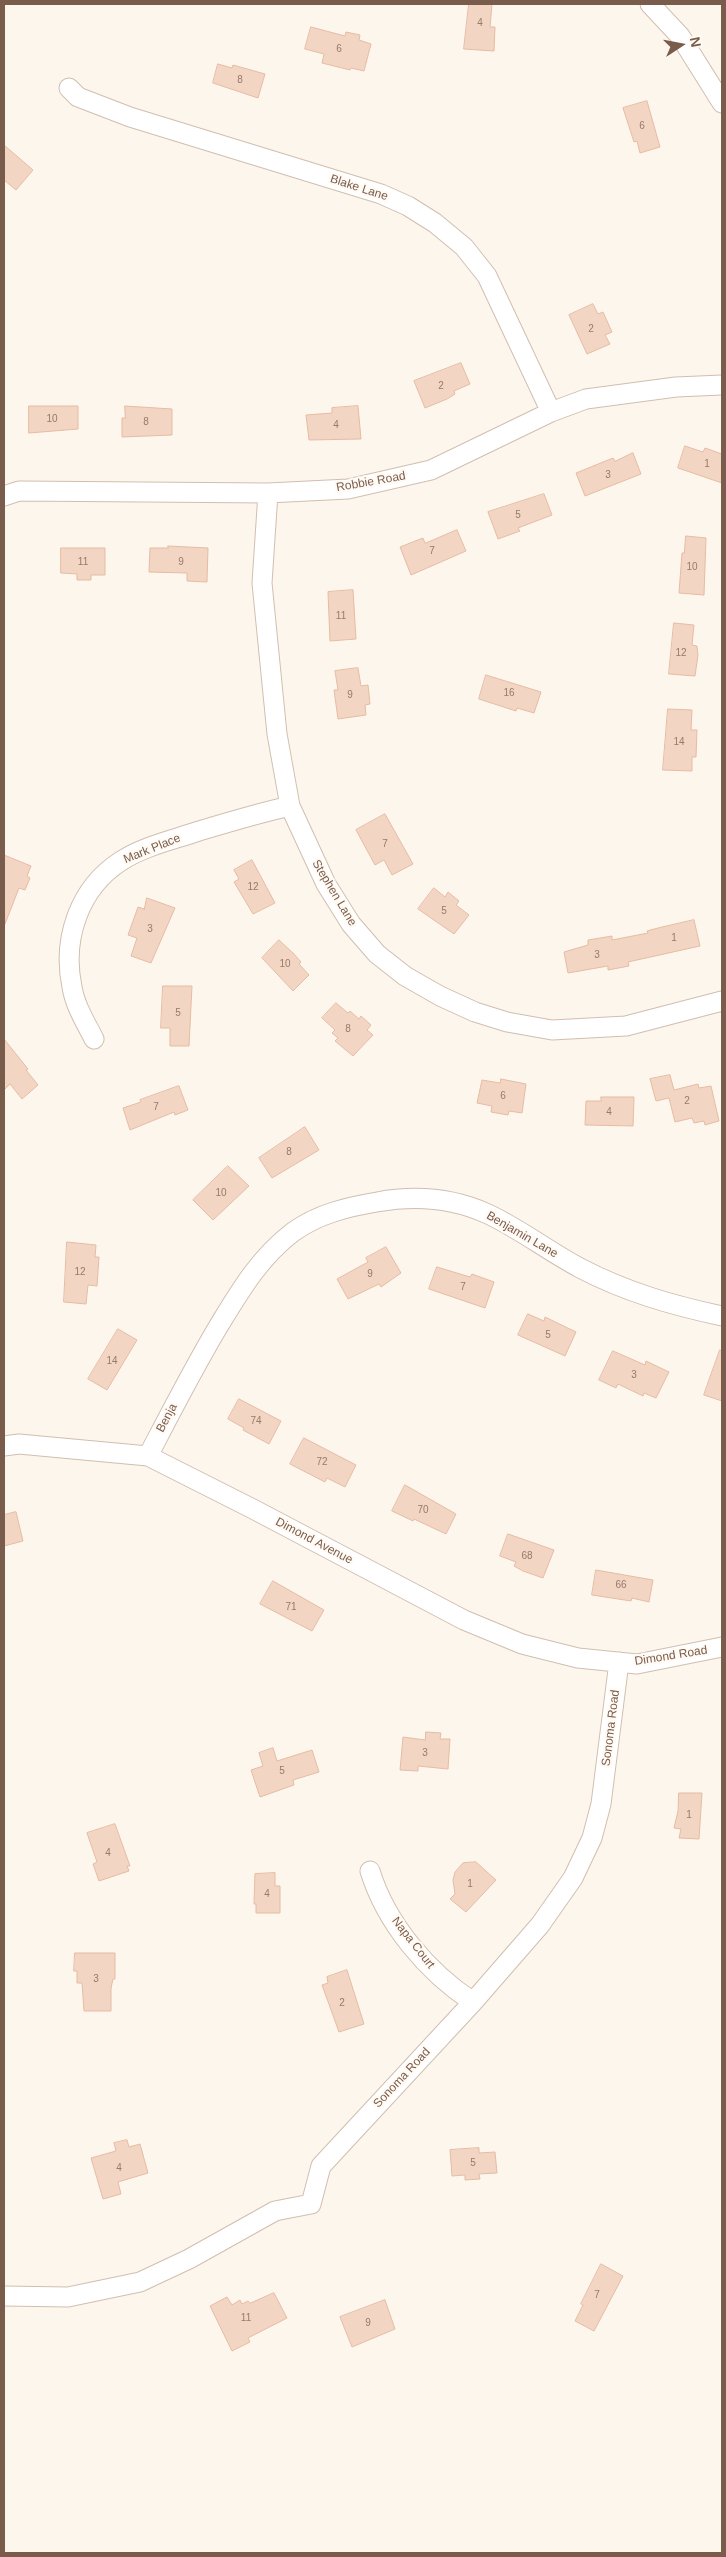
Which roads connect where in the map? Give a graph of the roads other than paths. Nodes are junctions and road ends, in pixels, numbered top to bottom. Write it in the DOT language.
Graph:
graph roads {
  1 [pos="650,4"];
  2 [pos="69,88"];
  3 [pos="722,103"];
  4 [pos="722,385"];
  5 [pos="550,412"];
  6 [pos="268,492"];
  7 [pos="4,496"];
  8 [pos="290,806"];
  9 [pos="722,1001"];
  10 [pos="94,1039"];
  11 [pos="722,1316"];
  12 [pos="187,1381"];
  13 [pos="4,1446"];
  14 [pos="148,1456"];
  15 [pos="722,1648"];
  16 [pos="619,1662"];
  17 [pos="370,1871"];
  18 [pos="473,2002"];
  19 [pos="4,2296"];
  1 -- 3 [label="street"];
  2 -- 5 [label="street, Blake Lane"];
  4 -- 5 [label="street, Robbie Road"];
  5 -- 6 [label="street, Robbie Road"];
  6 -- 7 [label="street, Robbie Road"];
  6 -- 8 [label="street, Stephen Lane"];
  8 -- 9 [label="street, Stephen Lane"];
  8 -- 10 [label="street, Mark Place"];
  11 -- 12 [label="street, Benjamin Lane"];
  12 -- 14 [label="street, Benja"];
  13 -- 14 [label="street, Dimond Avenue"];
  14 -- 16 [label="street, Dimond Avenue"];
  15 -- 16 [label="street, Dimond Road"];
  16 -- 18 [label="street, Sonoma Road"];
  17 -- 18 [label="street, Napa Court"];
  18 -- 19 [label="street, Sonoma Road"];
}
